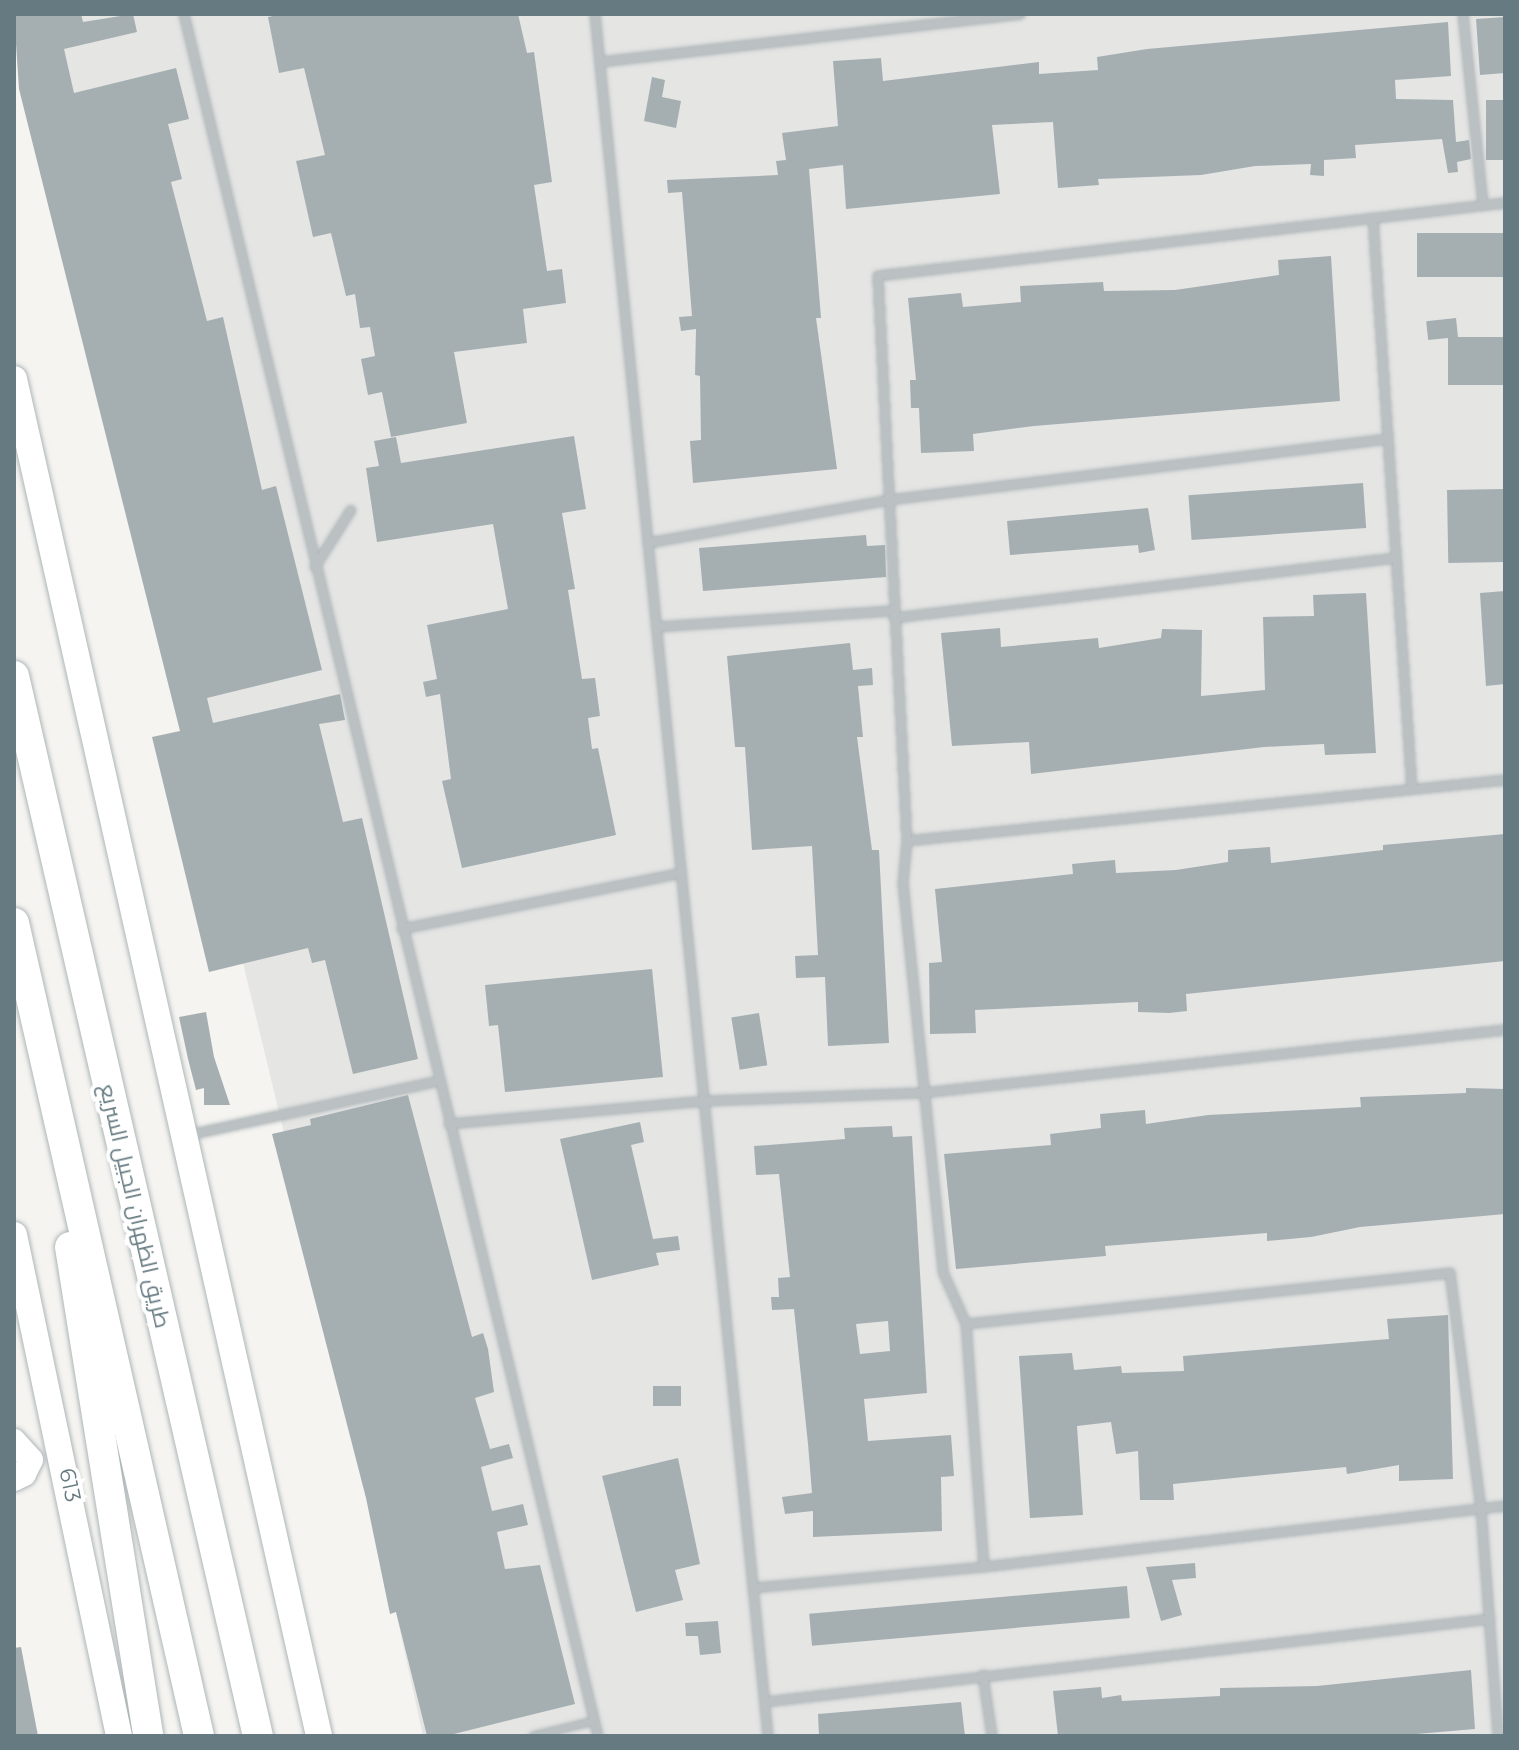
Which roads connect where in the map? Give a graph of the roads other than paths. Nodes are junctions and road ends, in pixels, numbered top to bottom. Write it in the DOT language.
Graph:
graph roads {
  1 [pos="184,14"];
  2 [pos="595,14"];
  3 [pos="1020,14"];
  4 [pos="1463,14"];
  5 [pos="600,62"];
  6 [pos="1505,203"];
  7 [pos="1483,205"];
  8 [pos="1373,218"];
  9 [pos="14,379"];
  10 [pos="1388,439"];
  11 [pos="889,500"];
  12 [pos="351,510"];
  13 [pos="648,543"];
  14 [pos="1396,558"];
  15 [pos="315,568"];
  16 [pos="894,615"];
  17 [pos="657,627"];
  18 [pos="14,676"];
  19 [pos="1505,780"];
  20 [pos="1412,789"];
  21 [pos="907,841"];
  22 [pos="681,873"];
  23 [pos="14,923"];
  24 [pos="402,929"];
  25 [pos="37,1023"];
  26 [pos="1505,1030"];
  27 [pos="439,1081"];
  28 [pos="923,1093"];
  29 [pos="705,1101"];
  30 [pos="449,1124"];
  31 [pos="181,1136"];
  32 [pos="14,1235"];
  33 [pos="966,1324"];
  34 [pos="14,1441"];
  35 [pos="14,1479"];
  36 [pos="1505,1506"];
  37 [pos="1481,1508"];
  38 [pos="984,1567"];
  39 [pos="753,1588"];
  40 [pos="1490,1619"];
  41 [pos="983,1675"];
  42 [pos="778,1700"];
  43 [pos="765,1702"];
  44 [pos="766,1715"];
  45 [pos="594,1721"];
  46 [pos="119,1736"];
  47 [pos="148,1736"];
  48 [pos="199,1736"];
  49 [pos="258,1736"];
  50 [pos="319,1736"];
  51 [pos="533,1736"];
  52 [pos="598,1736"];
  53 [pos="768,1736"];
  54 [pos="992,1736"];
  55 [pos="1498,1736"];
  1 -- 15 [label="street"];
  2 -- 5 [label="street"];
  3 -- 5 [label="street"];
  4 -- 7 [label="street"];
  5 -- 13 [label="street"];
  6 -- 7 [label="street"];
  7 -- 8 [label="street"];
  8 -- 10 [label="street"];
  8 -- 11 [label="street"];
  9 -- 31 [label="main road"];
  10 -- 11 [label="street"];
  10 -- 14 [label="street"];
  11 -- 13 [label="street"];
  11 -- 16 [label="street"];
  12 -- 15 [label="street"];
  13 -- 17 [label="street"];
  14 -- 16 [label="street"];
  14 -- 20 [label="street"];
  15 -- 24 [label="street"];
  16 -- 17 [label="street"];
  16 -- 21 [label="street"];
  17 -- 22 [label="street"];
  18 -- 49 [label="highway, طريق الظهران الجبيل السريع"];
  19 -- 20 [label="street"];
  20 -- 21 [label="street"];
  21 -- 28 [label="street"];
  22 -- 24 [label="street"];
  22 -- 29 [label="street"];
  23 -- 25 [label="highway"];
  24 -- 27 [label="street"];
  25 -- 47 [label="highway"];
  25 -- 48 [label="highway"];
  26 -- 28 [label="street"];
  27 -- 30 [label="street"];
  27 -- 31 [label="street"];
  28 -- 29 [label="street"];
  28 -- 33 [label="street"];
  29 -- 30 [label="street"];
  29 -- 39 [label="street"];
  30 -- 45 [label="street"];
  31 -- 50 [label="main road"];
  32 -- 46 [label="main road, 613"];
  33 -- 37 [label="street"];
  33 -- 38 [label="street"];
  34 -- 35 [label="street"];
  36 -- 37 [label="street"];
  37 -- 38 [label="street"];
  37 -- 40 [label="street"];
  38 -- 39 [label="street"];
  39 -- 43 [label="street"];
  40 -- 41 [label="street"];
  40 -- 55 [label="street"];
  41 -- 42 [label="street"];
  41 -- 54 [label="street"];
  42 -- 43 [label="street"];
  42 -- 44 [label="street"];
  43 -- 44 [label="street"];
  44 -- 53 [label="street"];
  45 -- 51 [label="lane"];
  45 -- 52 [label="street"];
}
